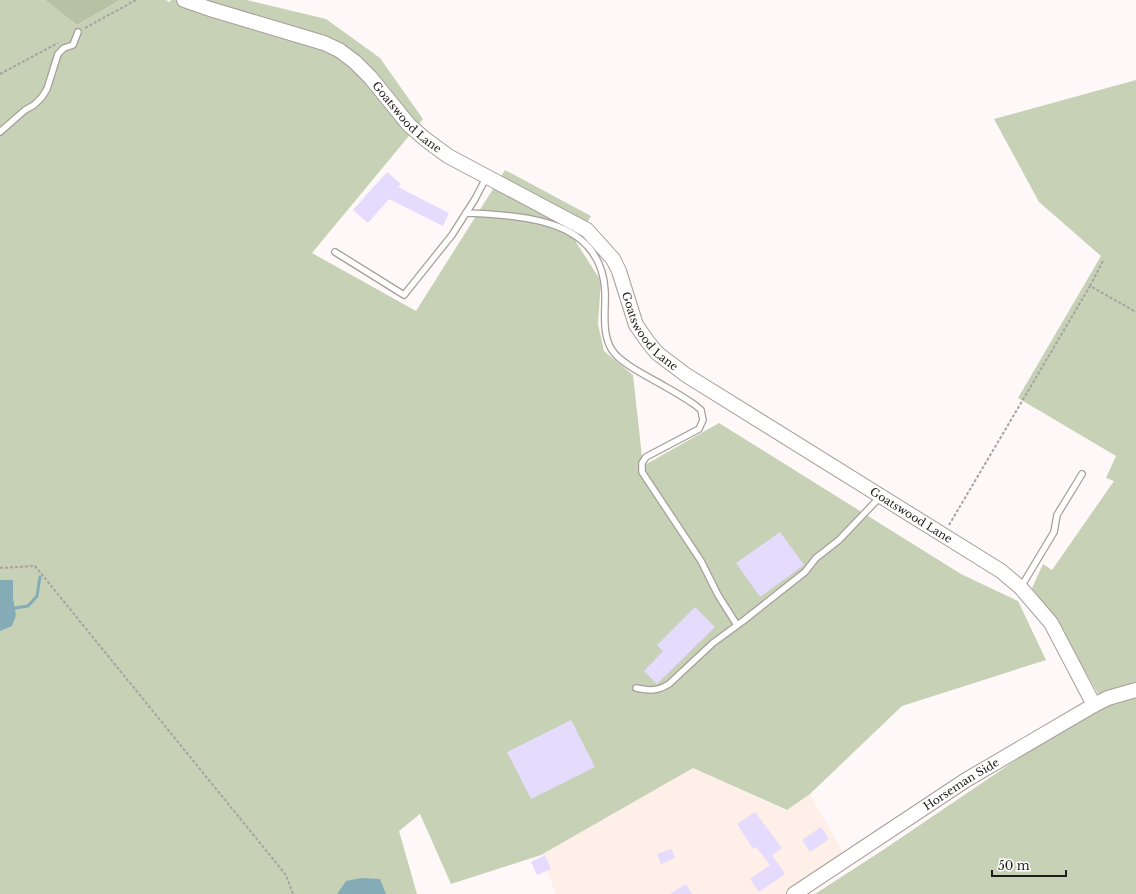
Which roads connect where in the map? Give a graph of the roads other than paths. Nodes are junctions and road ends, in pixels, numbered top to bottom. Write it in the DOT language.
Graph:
graph roads {
  1 [pos="184,0"];
  2 [pos="78,32"];
  3 [pos="0,132"];
  4 [pos="486,178"];
  5 [pos="466,213"];
  6 [pos="335,252"];
  7 [pos="1082,474"];
  8 [pos="880,497"];
  9 [pos="1021,588"];
  10 [pos="736,626"];
  11 [pos="636,688"];
  12 [pos="1136,690"];
  13 [pos="1094,705"];
  14 [pos="794,894"];
  1 -- 4 [label="street, Goatswood Lane"];
  2 -- 3 [label="lane"];
  4 -- 5 [label="lane"];
  4 -- 8 [label="street, Goatswood Lane"];
  5 -- 6 [label="lane"];
  5 -- 10 [label="lane"];
  7 -- 9 [label="lane"];
  8 -- 9 [label="street, Goatswood Lane"];
  8 -- 10 [label="lane"];
  9 -- 13 [label="street, Goatswood Lane"];
  10 -- 11 [label="lane"];
  12 -- 13 [label="street, Horseman Side"];
  13 -- 14 [label="street, Horseman Side"];
}
